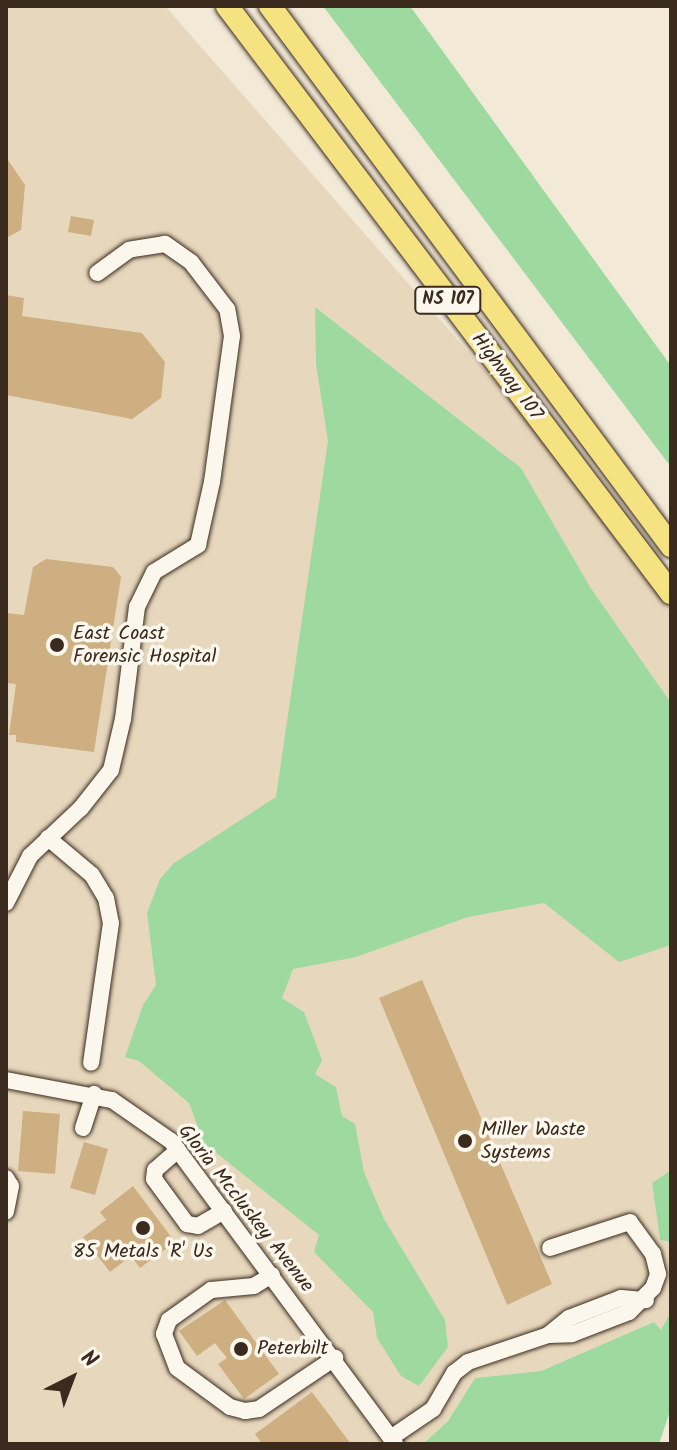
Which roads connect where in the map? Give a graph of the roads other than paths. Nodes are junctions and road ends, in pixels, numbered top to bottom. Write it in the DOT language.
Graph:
graph roads {
  1 [pos="227,6"];
  2 [pos="270,6"];
  3 [pos="97,273"];
  4 [pos="671,546"];
  5 [pos="671,593"];
  6 [pos="48,838"];
  7 [pos="6,903"];
  8 [pos="91,1063"];
  9 [pos="6,1080"];
  10 [pos="94,1094"];
  11 [pos="83,1128"];
  12 [pos="178,1150"];
  13 [pos="6,1178"];
  14 [pos="224,1211"];
  15 [pos="6,1212"];
  16 [pos="550,1248"];
  17 [pos="272,1275"];
  18 [pos="335,1358"];
  19 [pos="393,1440"];
  1 -- 5 [label="highway, Highway 107 / NS 107"];
  2 -- 4 [label="highway, Highway 107 / NS 107"];
  3 -- 6 [label="street"];
  6 -- 7 [label="street"];
  6 -- 8 [label="street"];
  9 -- 10 [label="street, Gloria Mccluskey Avenue"];
  10 -- 11 [label="street"];
  10 -- 12 [label="street, Gloria Mccluskey Avenue"];
  12 -- 14 [label="street, Gloria Mccluskey Avenue"];
  12 -- 14 [label="street"];
  13 -- 15 [label="street"];
  14 -- 17 [label="street, Gloria Mccluskey Avenue"];
  16 -- 19 [label="street"];
  17 -- 18 [label="street, Gloria Mccluskey Avenue"];
  17 -- 18 [label="street"];
  18 -- 19 [label="street, Gloria Mccluskey Avenue"];
}
